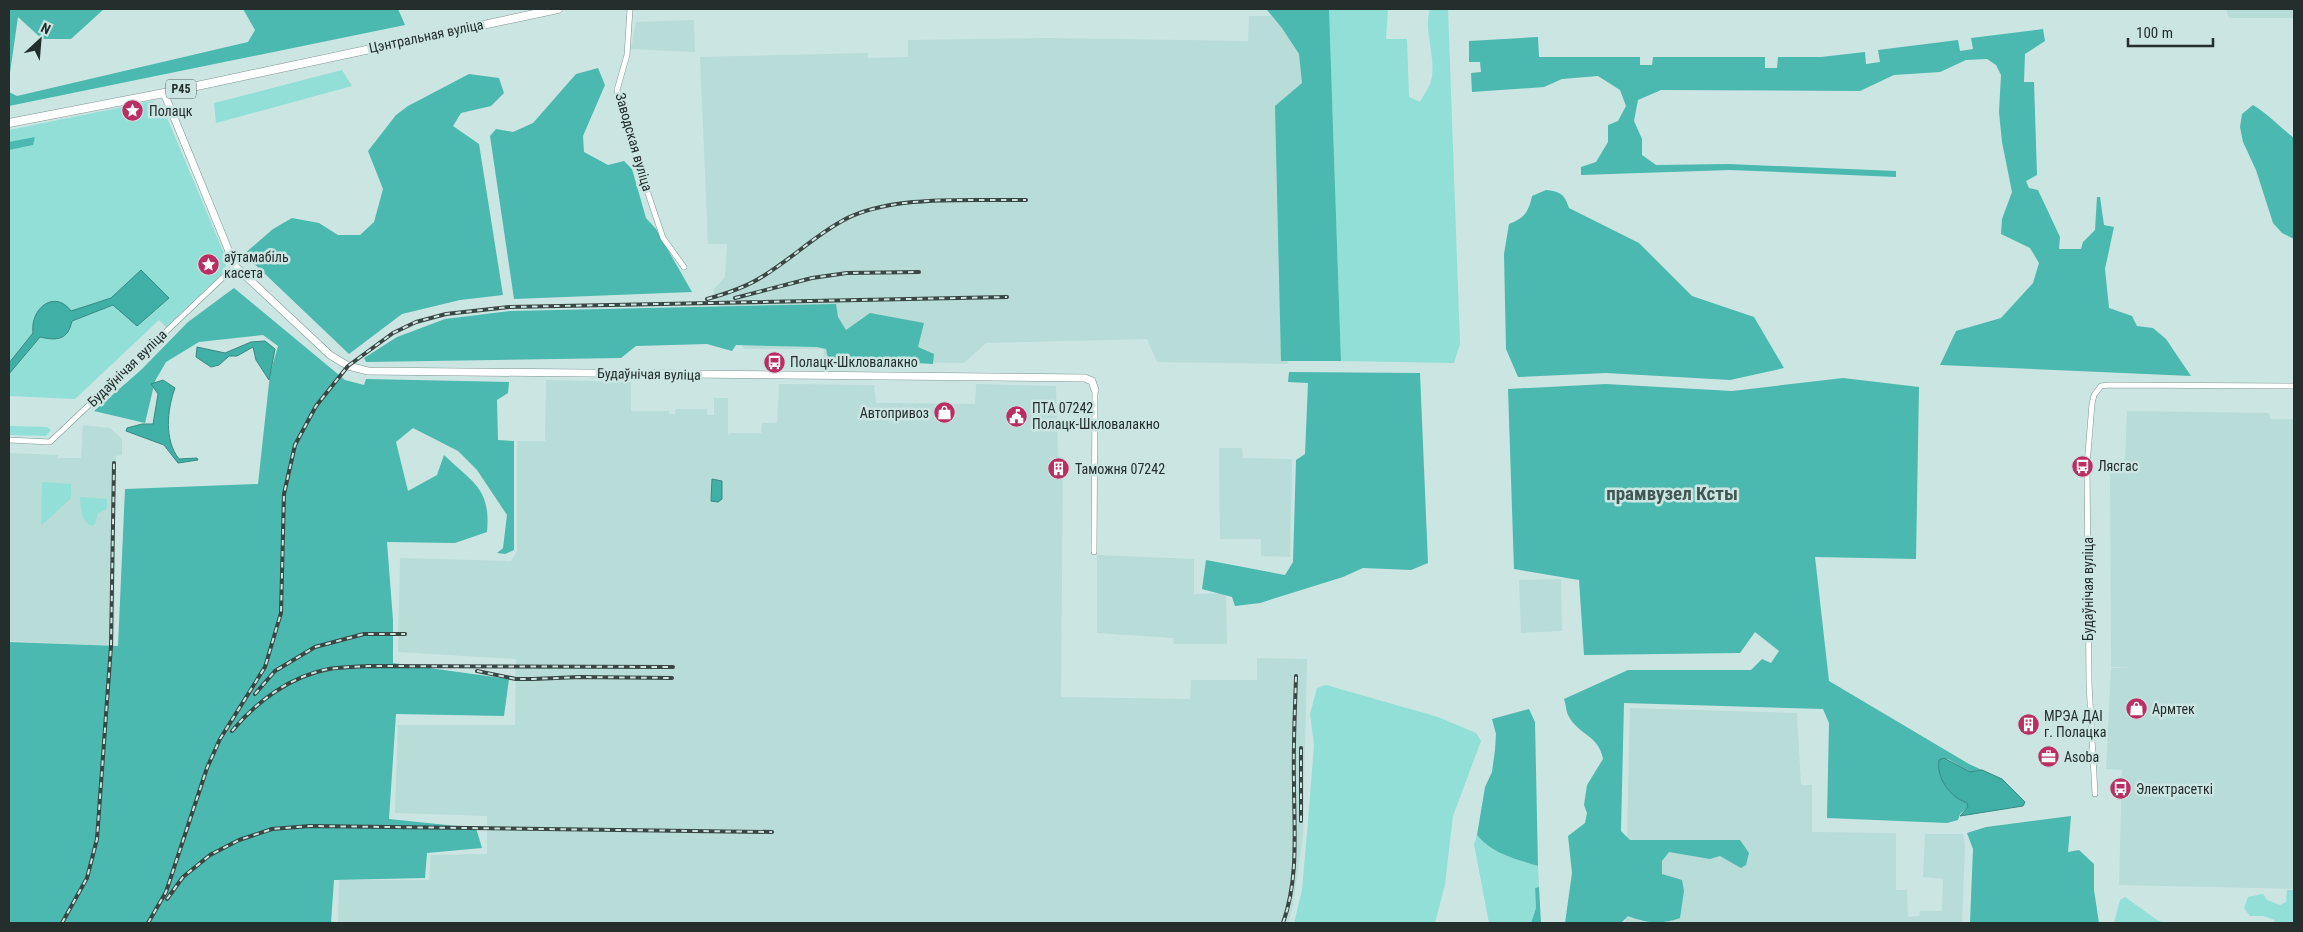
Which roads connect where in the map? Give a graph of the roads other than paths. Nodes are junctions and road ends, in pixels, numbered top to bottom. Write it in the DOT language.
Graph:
graph roads {
  1 [pos="558,9"];
  2 [pos="630,9"];
  3 [pos="164,93"];
  4 [pos="9,123"];
  5 [pos="235,266"];
  6 [pos="684,267"];
  7 [pos="2294,386"];
  8 [pos="1095,390"];
  9 [pos="9,440"];
  10 [pos="1094,552"];
  11 [pos="2095,794"];
  1 -- 3 [label="main road, Цэнтральная вуліца / Р45"];
  2 -- 6 [label="street, Заводская вуліца"];
  3 -- 4 [label="main road, Р45"];
  3 -- 5 [label="street, Будаўнічая вуліца"];
  5 -- 8 [label="street, Будаўнічая вуліца"];
  5 -- 9 [label="street, Будаўнічая вуліца"];
  7 -- 11 [label="street, Будаўнічая вуліца"];
  8 -- 10 [label="street"];
}
